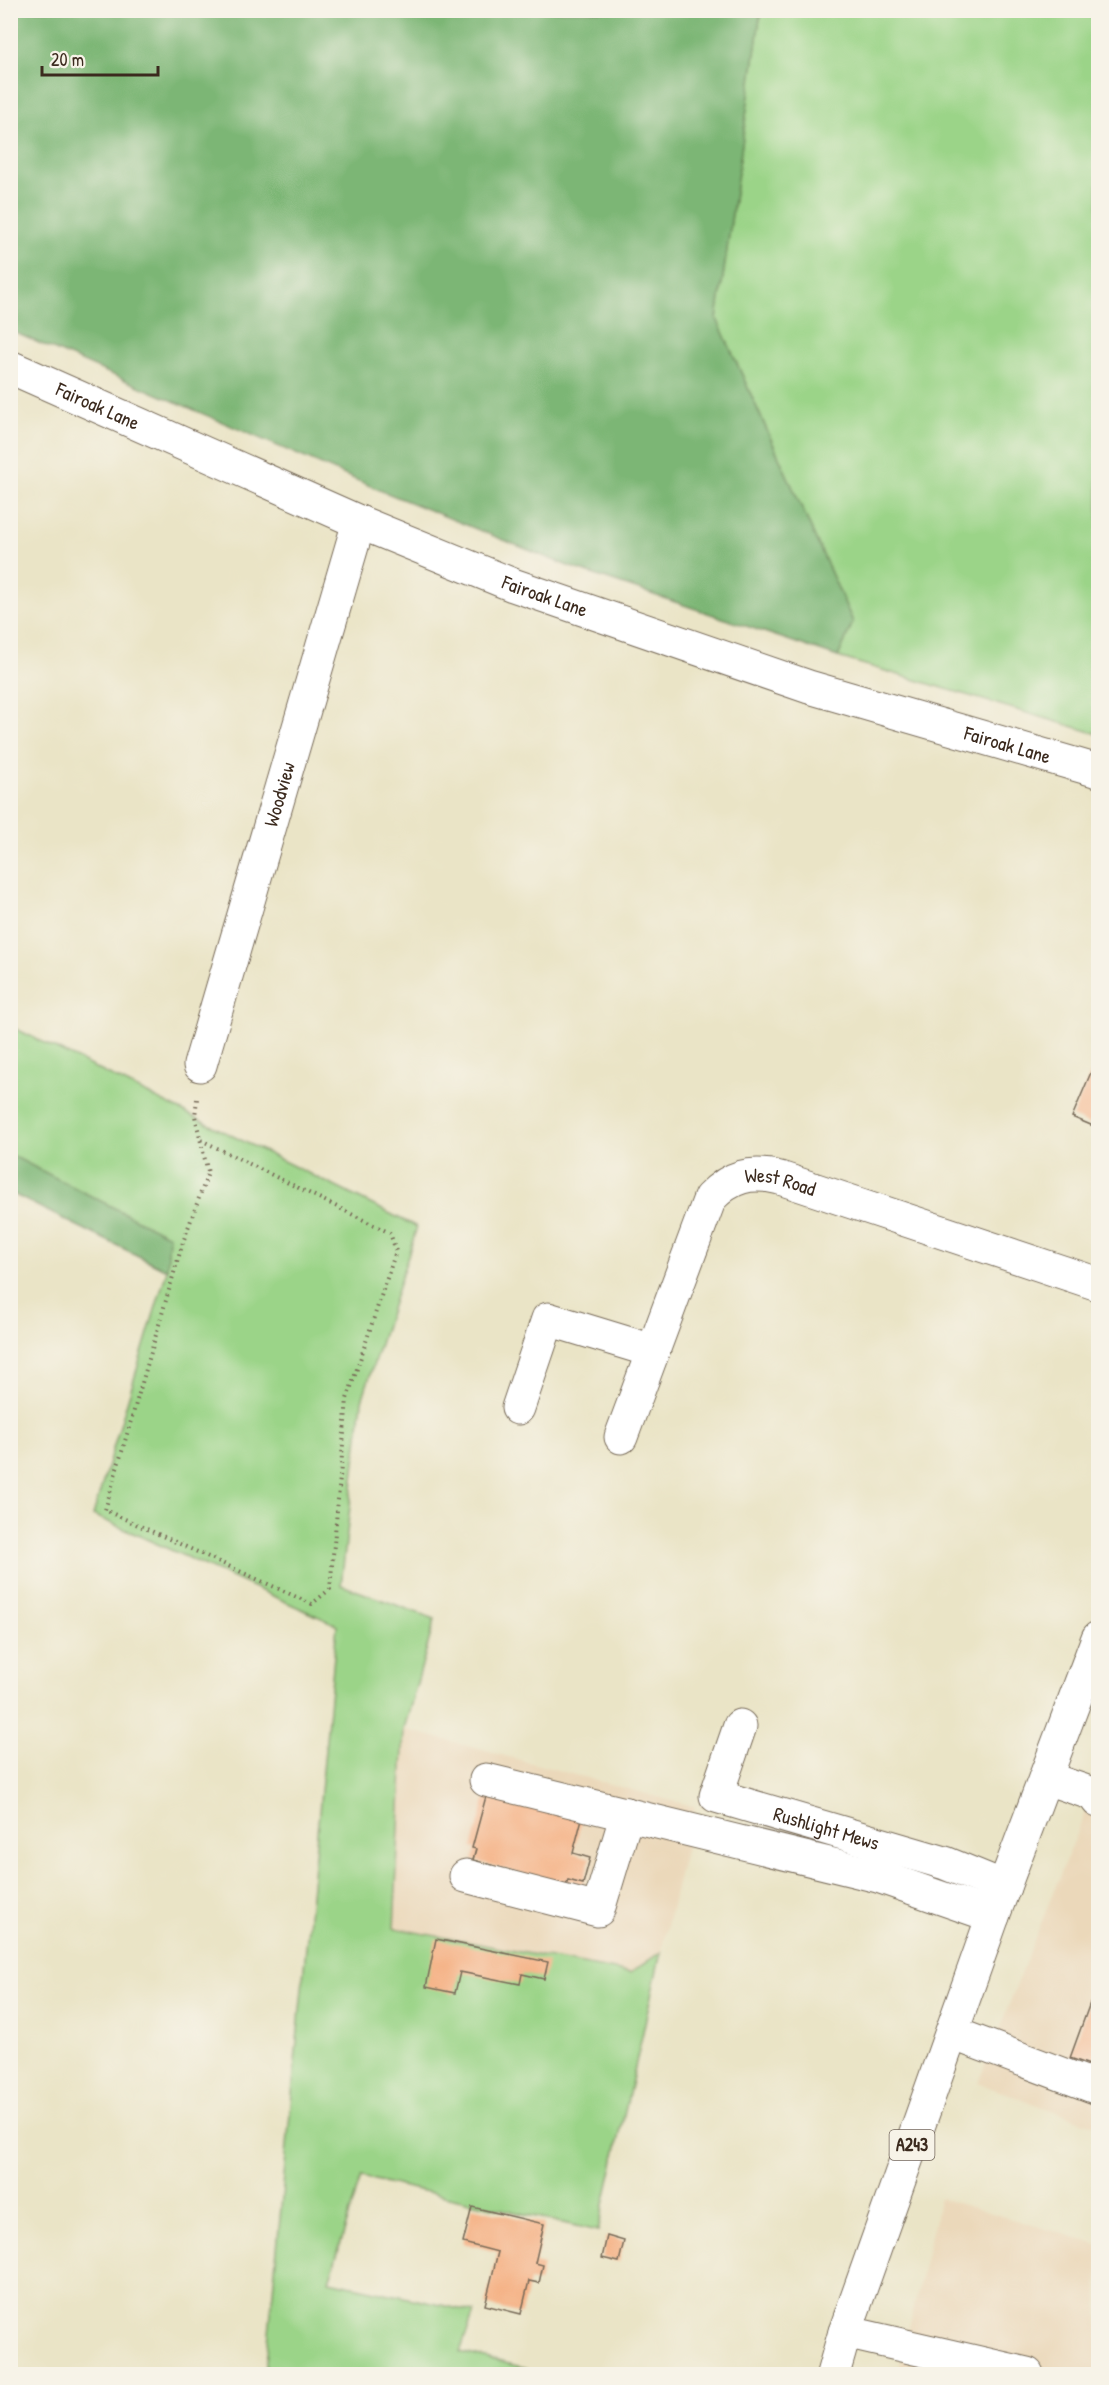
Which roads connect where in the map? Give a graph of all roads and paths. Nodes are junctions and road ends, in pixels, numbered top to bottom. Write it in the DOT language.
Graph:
graph roads {
  1 [pos="10,367"];
  2 [pos="360,522"];
  3 [pos="1098,771"];
  4 [pos="200,1065"];
  5 [pos="201,1140"];
  6 [pos="1098,1284"];
  7 [pos="653,1351"];
  8 [pos="518,1408"];
  9 [pos="621,1437"];
  10 [pos="1098,1638"];
  11 [pos="740,1726"];
  12 [pos="1046,1778"];
  13 [pos="486,1780"];
  14 [pos="1098,1801"];
  15 [pos="627,1814"];
  16 [pos="466,1876"];
  17 [pos="999,1902"];
  18 [pos="952,2033"];
  19 [pos="1098,2088"];
  20 [pos="845,2332"];
  21 [pos="833,2374"];
  22 [pos="1027,2374"];
  1 -- 2 [label="main road, Fairoak Lane"];
  2 -- 3 [label="main road, Fairoak Lane"];
  2 -- 4 [label="main road, Woodview"];
  4 -- 5 [label="path"];
  5 -- 5 [label="path"];
  6 -- 7 [label="main road, West Road"];
  7 -- 8 [label="main road"];
  7 -- 9 [label="main road, West Road"];
  10 -- 12 [label="main road, A243"];
  11 -- 17 [label="main road, Rushlight Mews"];
  12 -- 14 [label="main road"];
  12 -- 17 [label="main road, A243"];
  13 -- 15 [label="main road"];
  15 -- 16 [label="main road"];
  15 -- 17 [label="main road"];
  17 -- 18 [label="main road, A243"];
  18 -- 19 [label="main road"];
  18 -- 20 [label="main road, A243"];
  20 -- 21 [label="main road, A243"];
  20 -- 22 [label="main road"];
}
